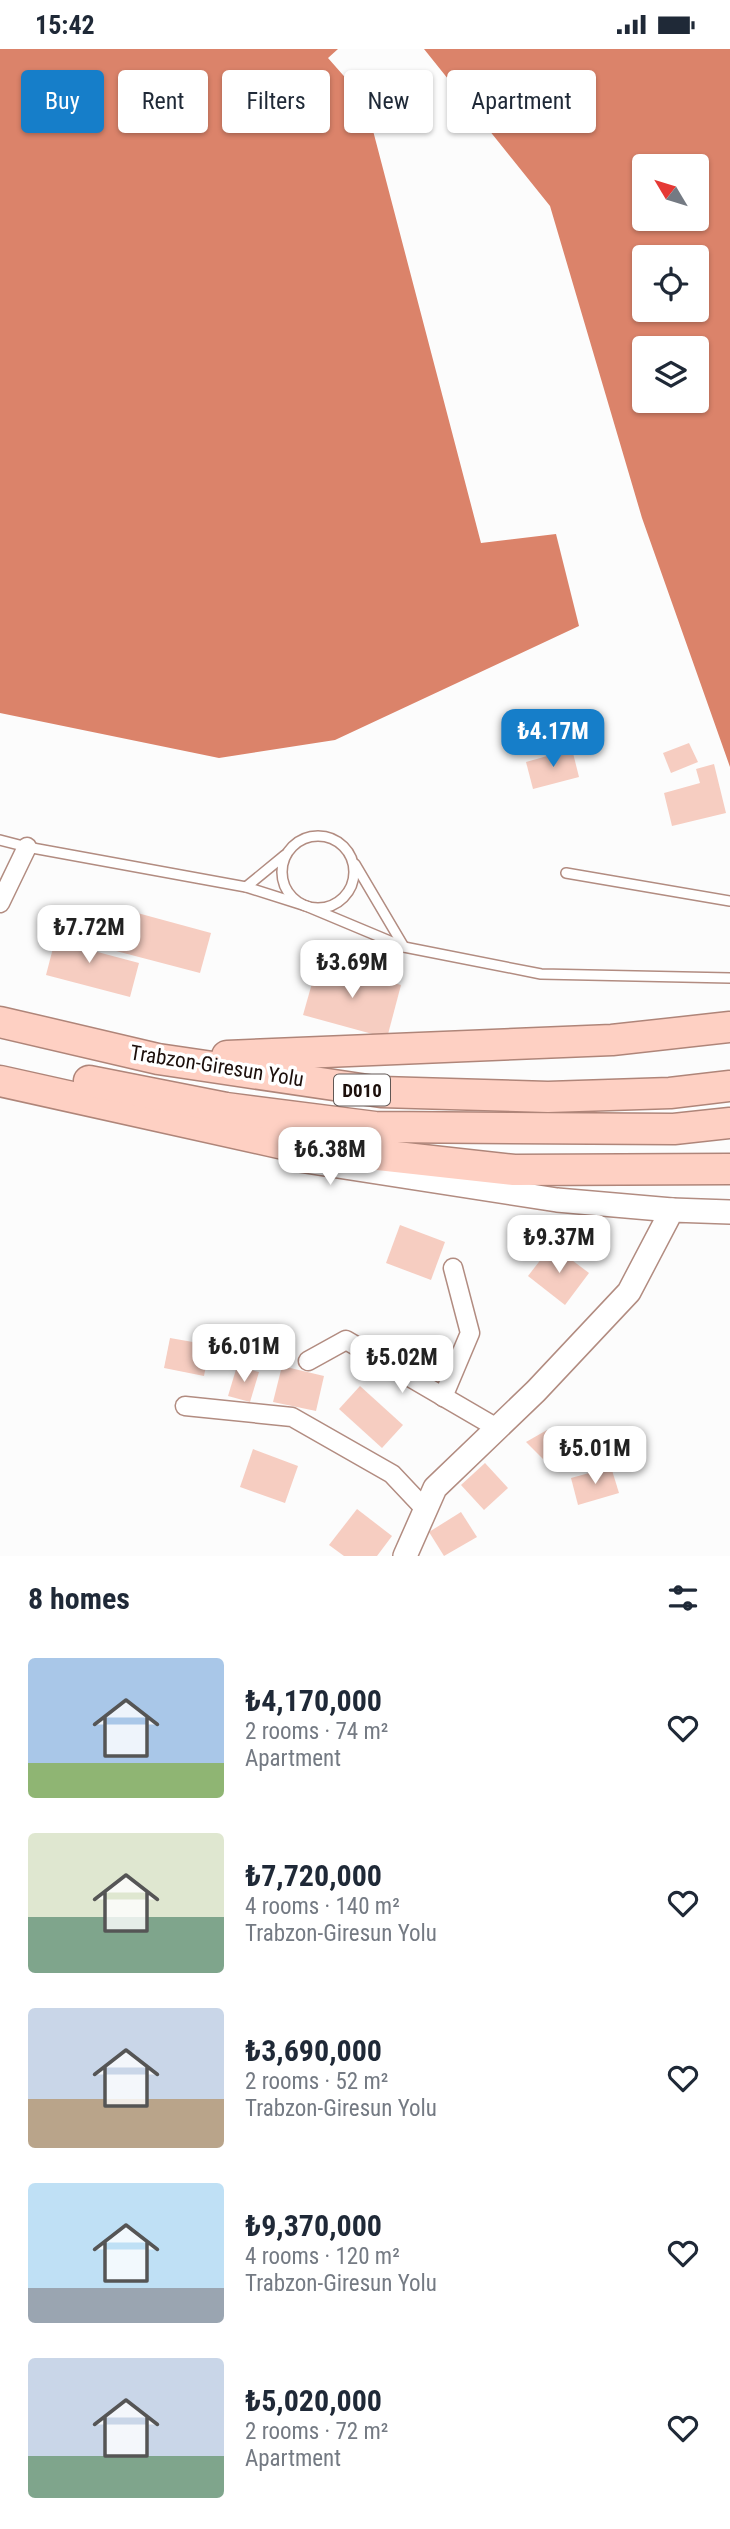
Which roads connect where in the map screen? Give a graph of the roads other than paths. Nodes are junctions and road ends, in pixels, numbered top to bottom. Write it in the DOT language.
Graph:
graph roads {
  1 [pos="0,840"];
  2 [pos="27,847"];
  3 [pos="289,852"];
  4 [pos="350,855"];
  5 [pos="566,873"];
  6 [pos="246,887"];
  7 [pos="730,901"];
  8 [pos="0,903"];
  9 [pos="306,906"];
  10 [pos="404,947"];
  11 [pos="730,978"];
  12 [pos="0,1023"];
  13 [pos="730,1027"];
  14 [pos="158,1059"];
  15 [pos="0,1062"];
  16 [pos="0,1081"];
  17 [pos="730,1086"];
  18 [pos="0,1090"];
  19 [pos="730,1123"];
  20 [pos="730,1170"];
  21 [pos="672,1210"];
  22 [pos="730,1212"];
  23 [pos="453,1268"];
  24 [pos="308,1361"];
  25 [pos="443,1397"];
  26 [pos="184,1406"];
  27 [pos="496,1429"];
  28 [pos="425,1509"];
  29 [pos="405,1556"];
  1 -- 2 [label="lane"];
  2 -- 6 [label="lane"];
  2 -- 8 [label="street"];
  3 -- 4 [label="lane"];
  3 -- 6 [label="lane"];
  3 -- 9 [label="lane"];
  4 -- 9 [label="lane"];
  4 -- 10 [label="lane"];
  5 -- 7 [label="lane"];
  6 -- 9 [label="lane"];
  9 -- 10 [label="lane"];
  10 -- 11 [label="lane"];
  12 -- 14 [label="highway, Trabzon-Giresun Yolu / D010"];
  13 -- 14 [label="highway"];
  14 -- 17 [label="highway, Trabzon-Giresun Yolu / D010"];
  15 -- 19 [label="highway, Trabzon-Giresun Yolu / D010"];
  16 -- 20 [label="highway"];
  18 -- 21 [label="street"];
  21 -- 22 [label="street"];
  21 -- 27 [label="street"];
  23 -- 25 [label="street"];
  24 -- 25 [label="street"];
  25 -- 27 [label="street"];
  26 -- 28 [label="street"];
  27 -- 28 [label="street"];
  28 -- 29 [label="street"];
}
